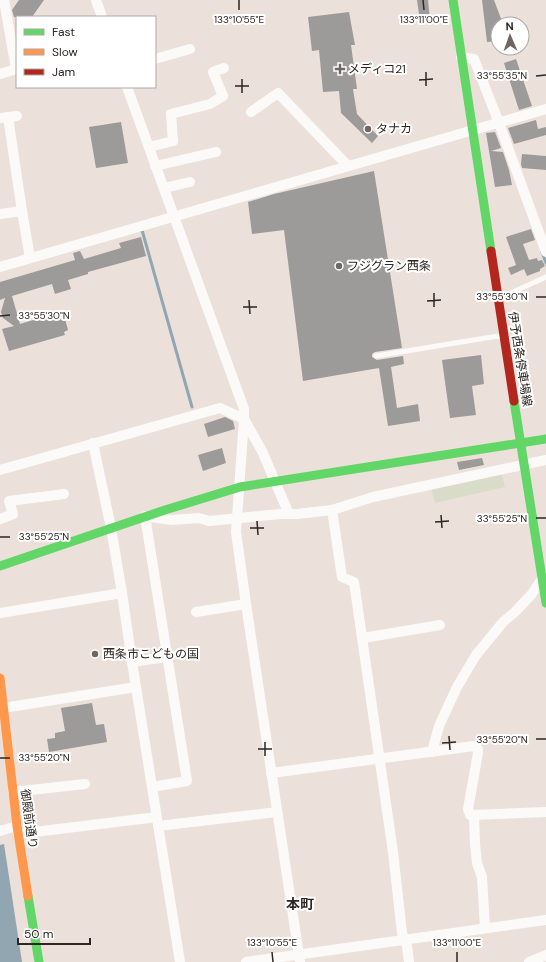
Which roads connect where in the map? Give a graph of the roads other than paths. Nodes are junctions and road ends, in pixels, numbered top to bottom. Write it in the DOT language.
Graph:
graph roads {
  1 [pos="4,0"];
  2 [pos="96,0"];
  3 [pos="453,0"];
  4 [pos="102,16"];
  5 [pos="4,22"];
  6 [pos="190,49"];
  7 [pos="461,56"];
  8 [pos="156,59"];
  9 [pos="224,68"];
  10 [pos="16,69"];
  11 [pos="0,74"];
  12 [pos="127,88"];
  13 [pos="546,109"];
  14 [pos="251,112"];
  15 [pos="8,117"];
  16 [pos="499,123"];
  17 [pos="472,131"];
  18 [pos="149,147"];
  19 [pos="216,152"];
  20 [pos="156,166"];
  21 [pos="348,166"];
  22 [pos="190,182"];
  23 [pos="164,188"];
  24 [pos="22,211"];
  25 [pos="0,214"];
  26 [pos="173,216"];
  27 [pos="546,252"];
  28 [pos="30,258"];
  29 [pos="0,267"];
  30 [pos="546,277"];
  31 [pos="498,299"];
  32 [pos="504,336"];
  33 [pos="376,356"];
  34 [pos="244,419"];
  35 [pos="546,439"];
  36 [pos="93,443"];
  37 [pos="520,443"];
  38 [pos="546,460"];
  39 [pos="524,465"];
  40 [pos="0,470"];
  41 [pos="275,481"];
  42 [pos="240,488"];
  43 [pos="64,494"];
  44 [pos="332,510"];
  45 [pos="289,514"];
  46 [pos="145,516"];
  47 [pos="238,518"];
  48 [pos="0,519"];
  49 [pos="111,528"];
  50 [pos="0,566"];
  51 [pos="544,576"];
  52 [pos="122,593"];
  53 [pos="546,603"];
  54 [pos="246,604"];
  55 [pos="196,612"];
  56 [pos="0,613"];
  57 [pos="440,625"];
  58 [pos="363,638"];
  59 [pos="166,658"];
  60 [pos="132,662"];
  61 [pos="0,678"];
  62 [pos="136,687"];
  63 [pos="2,706"];
  64 [pos="432,752"];
  65 [pos="380,758"];
  66 [pos="5,760"];
  67 [pos="271,773"];
  68 [pos="85,784"];
  69 [pos="152,787"];
  70 [pos="13,792"];
  71 [pos="277,812"];
  72 [pos="546,812"];
  73 [pos="474,816"];
  74 [pos="158,822"];
  75 [pos="18,830"];
  76 [pos="0,831"];
  77 [pos="546,920"];
  78 [pos="485,928"];
  79 [pos="405,939"];
  80 [pos="546,955"];
  81 [pos="300,958"];
  82 [pos="40,962"];
  83 [pos="180,962"];
  84 [pos="246,962"];
  85 [pos="409,962"];
  86 [pos="529,962"];
  1 -- 5 [label="street"];
  2 -- 4 [label="street"];
  3 -- 7 [label="street, 伊予西条停車場線"];
  5 -- 10 [label="street"];
  6 -- 8 [label="street"];
  7 -- 16 [label="street"];
  7 -- 17 [label="street, 伊予西条停車場線"];
  9 -- 18 [label="street"];
  10 -- 11 [label="street"];
  12 -- 18 [label="street"];
  13 -- 16 [label="street"];
  14 -- 21 [label="street"];
  15 -- 24 [label="street"];
  16 -- 17 [label="street"];
  16 -- 27 [label="street"];
  17 -- 21 [label="street"];
  17 -- 31 [label="street, 伊予西条停車場線"];
  18 -- 20 [label="street"];
  19 -- 20 [label="street"];
  20 -- 23 [label="street"];
  21 -- 26 [label="street"];
  22 -- 23 [label="street"];
  23 -- 26 [label="street"];
  24 -- 25 [label="street"];
  24 -- 28 [label="street"];
  26 -- 28 [label="street"];
  26 -- 34 [label="street"];
  28 -- 29 [label="street"];
  30 -- 31 [label="lane"];
  31 -- 32 [label="street, 伊予西条停車場線"];
  32 -- 33 [label="lane"];
  32 -- 37 [label="street, 伊予西条停車場線"];
  34 -- 36 [label="street"];
  34 -- 41 [label="street"];
  34 -- 42 [label="street"];
  35 -- 37 [label="street"];
  36 -- 40 [label="street"];
  36 -- 49 [label="street"];
  37 -- 39 [label="street, 伊予西条停車場線"];
  37 -- 41 [label="street"];
  38 -- 39 [label="street"];
  39 -- 44 [label="street"];
  39 -- 51 [label="street, 伊予西条停車場線"];
  41 -- 42 [label="street"];
  41 -- 45 [label="street"];
  42 -- 46 [label="street"];
  42 -- 47 [label="street"];
  43 -- 48 [label="street"];
  44 -- 45 [label="street"];
  44 -- 58 [label="street"];
  45 -- 47 [label="street"];
  46 -- 47 [label="street"];
  46 -- 49 [label="street"];
  46 -- 59 [label="street"];
  47 -- 54 [label="street"];
  49 -- 50 [label="street"];
  49 -- 52 [label="street"];
  51 -- 53 [label="street, 伊予西条停車場線"];
  51 -- 64 [label="street"];
  52 -- 56 [label="street"];
  52 -- 60 [label="street"];
  54 -- 55 [label="street"];
  54 -- 67 [label="street"];
  57 -- 58 [label="street"];
  58 -- 65 [label="street"];
  59 -- 60 [label="street"];
  59 -- 69 [label="street"];
  60 -- 62 [label="street"];
  61 -- 63 [label="street, 御殿前通り"];
  62 -- 63 [label="street"];
  62 -- 69 [label="street"];
  63 -- 66 [label="street, 御殿前通り"];
  64 -- 65 [label="street"];
  64 -- 73 [label="street"];
  65 -- 67 [label="street"];
  65 -- 79 [label="street"];
  66 -- 70 [label="street, 御殿前通り"];
  67 -- 71 [label="street"];
  68 -- 70 [label="street"];
  69 -- 74 [label="street"];
  70 -- 75 [label="street, 御殿前通り"];
  71 -- 74 [label="street"];
  71 -- 81 [label="street"];
  72 -- 73 [label="street"];
  73 -- 78 [label="street"];
  74 -- 75 [label="street"];
  74 -- 83 [label="street"];
  75 -- 76 [label="street"];
  75 -- 82 [label="street, 御殿前通り"];
  77 -- 78 [label="street"];
  78 -- 79 [label="street"];
  79 -- 81 [label="street"];
  79 -- 85 [label="street"];
  80 -- 86 [label="street"];
  81 -- 84 [label="street"];
}
